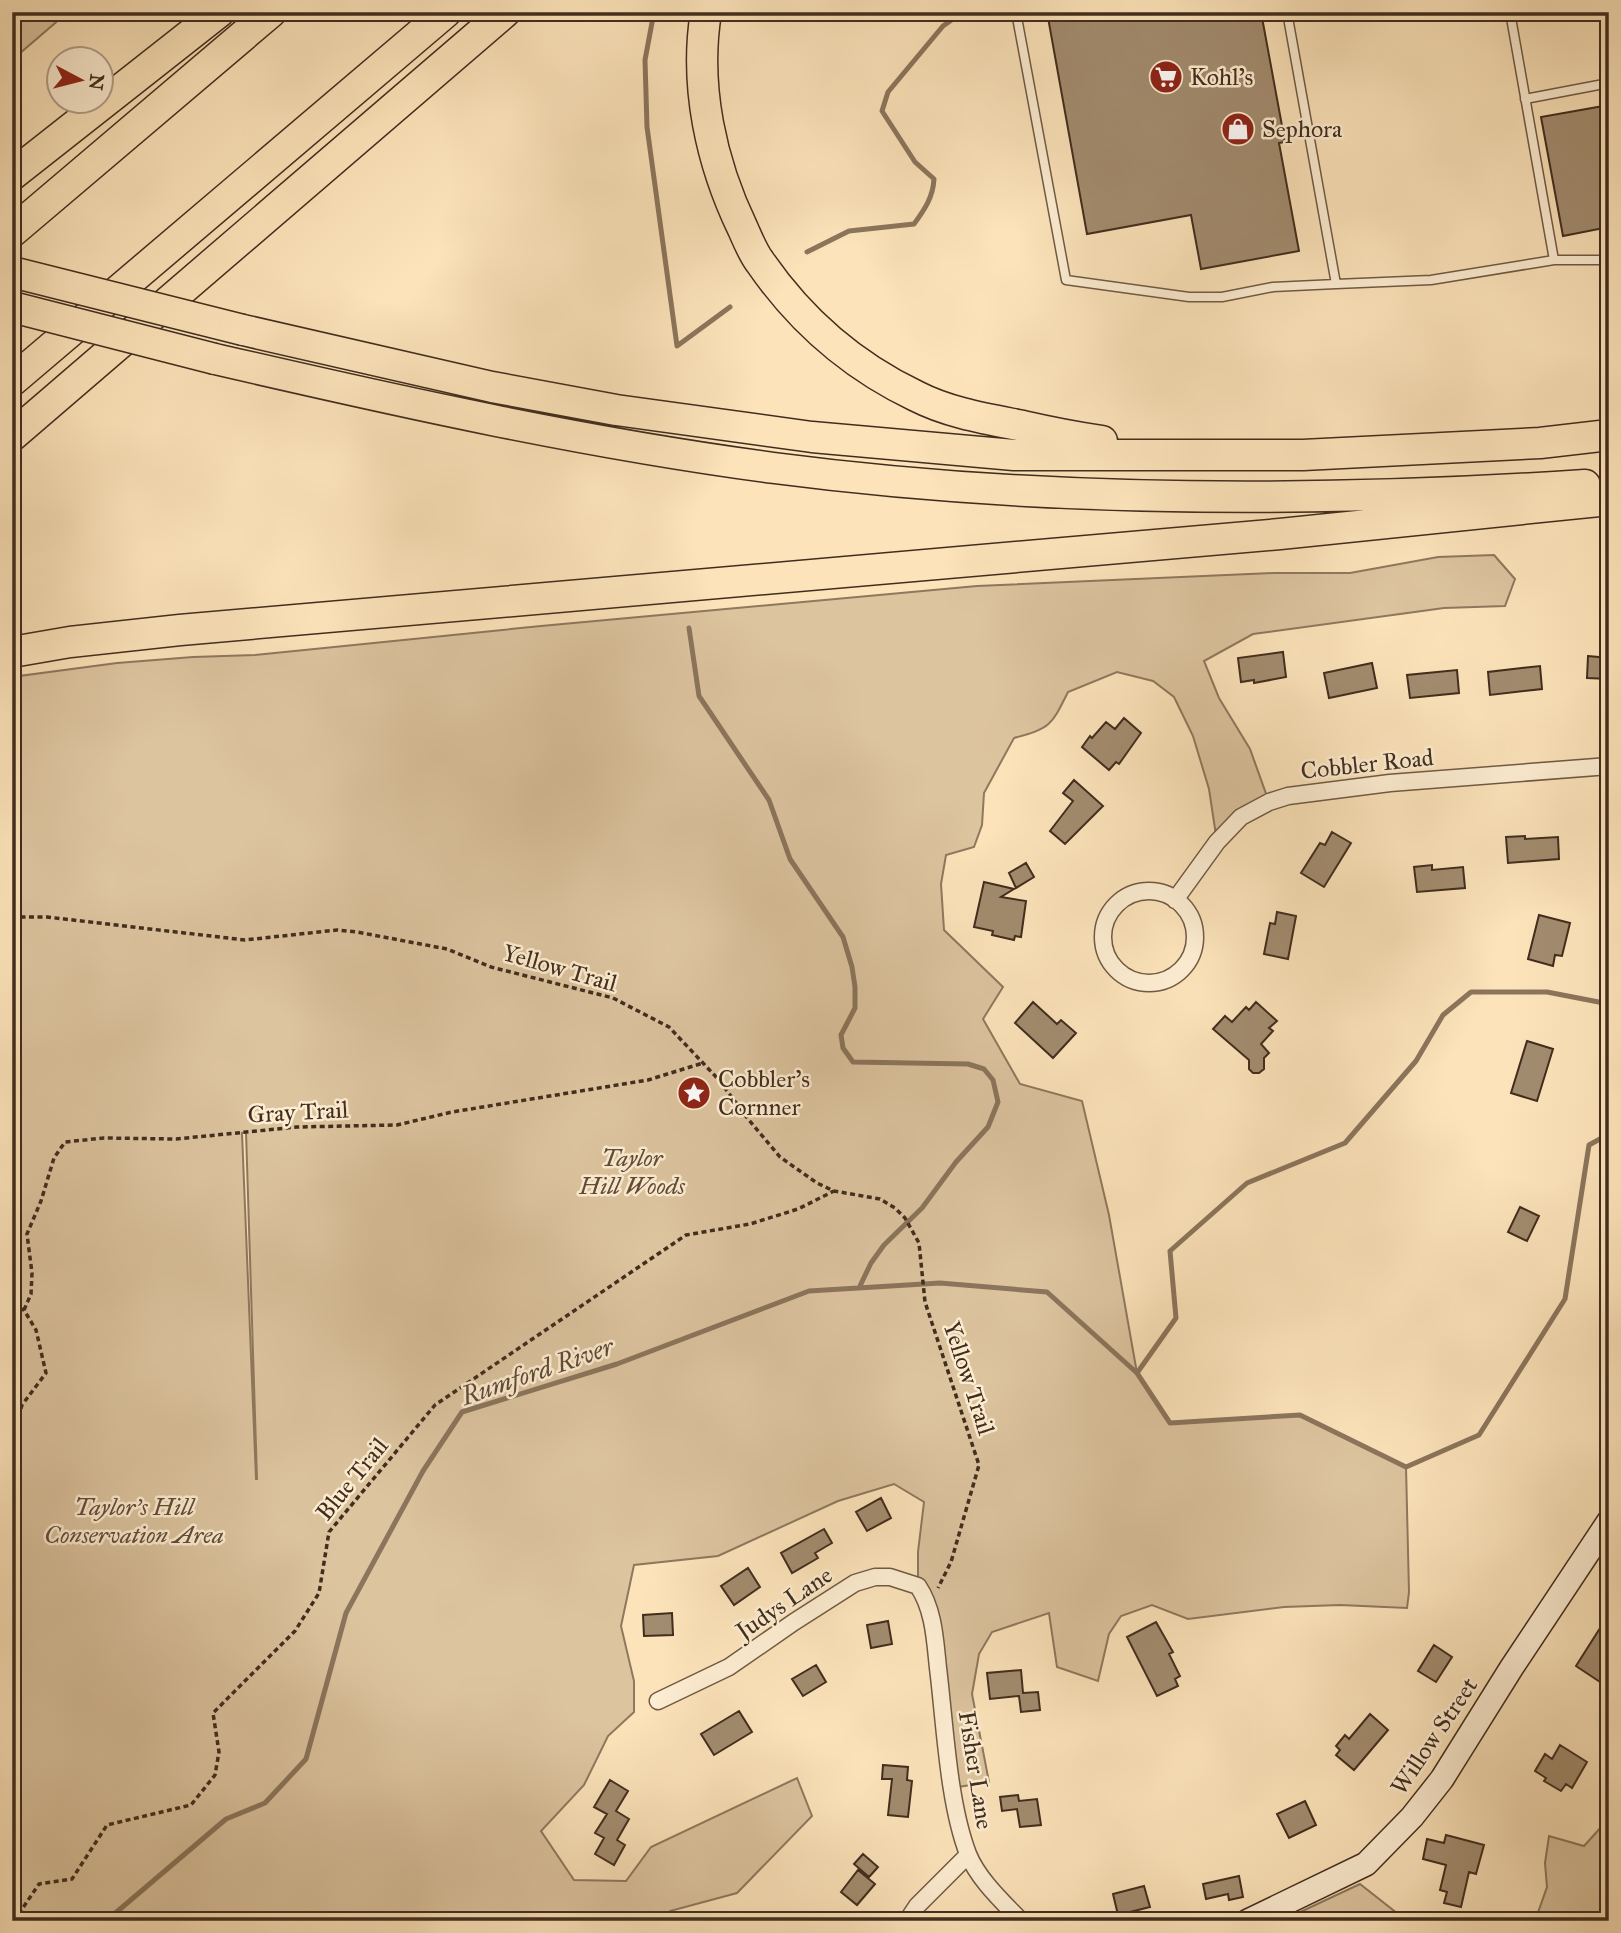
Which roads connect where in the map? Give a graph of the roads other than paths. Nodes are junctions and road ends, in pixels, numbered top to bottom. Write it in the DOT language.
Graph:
graph roads {
  1 [pos="219,12"];
  2 [pos="271,12"];
  3 [pos="446,12"];
  4 [pos="505,12"];
  5 [pos="706,12"];
  6 [pos="1016,12"];
  7 [pos="1287,12"];
  8 [pos="1510,12"];
  9 [pos="1609,83"];
  10 [pos="1525,99"];
  11 [pos="12,175"];
  12 [pos="12,232"];
  13 [pos="1554,260"];
  14 [pos="1609,260"];
  15 [pos="12,272"];
  16 [pos="1336,284"];
  17 [pos="12,307"];
  18 [pos="12,381"];
  19 [pos="1609,435"];
  20 [pos="12,436"];
  21 [pos="1231,455"];
  22 [pos="1609,483"];
  23 [pos="1609,500"];
  24 [pos="12,652"];
  25 [pos="1609,766"];
  26 [pos="1175,900"];
  27 [pos="1609,1521"];
  28 [pos="929,1608"];
  29 [pos="658,1701"];
  30 [pos="968,1855"];
  31 [pos="907,1921"];
  32 [pos="1021,1921"];
  33 [pos="1248,1921"];
  1 -- 11 [label="highway"];
  2 -- 12 [label="highway"];
  3 -- 18 [label="highway"];
  4 -- 20 [label="highway"];
  5 -- 21 [label="highway"];
  6 -- 16 [label="lane"];
  7 -- 16 [label="lane"];
  8 -- 10 [label="lane"];
  9 -- 10 [label="lane"];
  10 -- 13 [label="lane"];
  13 -- 14 [label="lane"];
  13 -- 16 [label="lane"];
  15 -- 21 [label="highway, bridge"];
  17 -- 22 [label="highway, bridge"];
  19 -- 21 [label="highway"];
  23 -- 24 [label="highway"];
  25 -- 26 [label="street, Cobbler Road"];
  26 -- 26 [label="street"];
  27 -- 33 [label="street, Willow Street"];
  28 -- 29 [label="street, Judys Lane"];
  28 -- 30 [label="street, Fisher Lane"];
  30 -- 31 [label="street"];
  30 -- 32 [label="street, Fisher Lane"];
}
